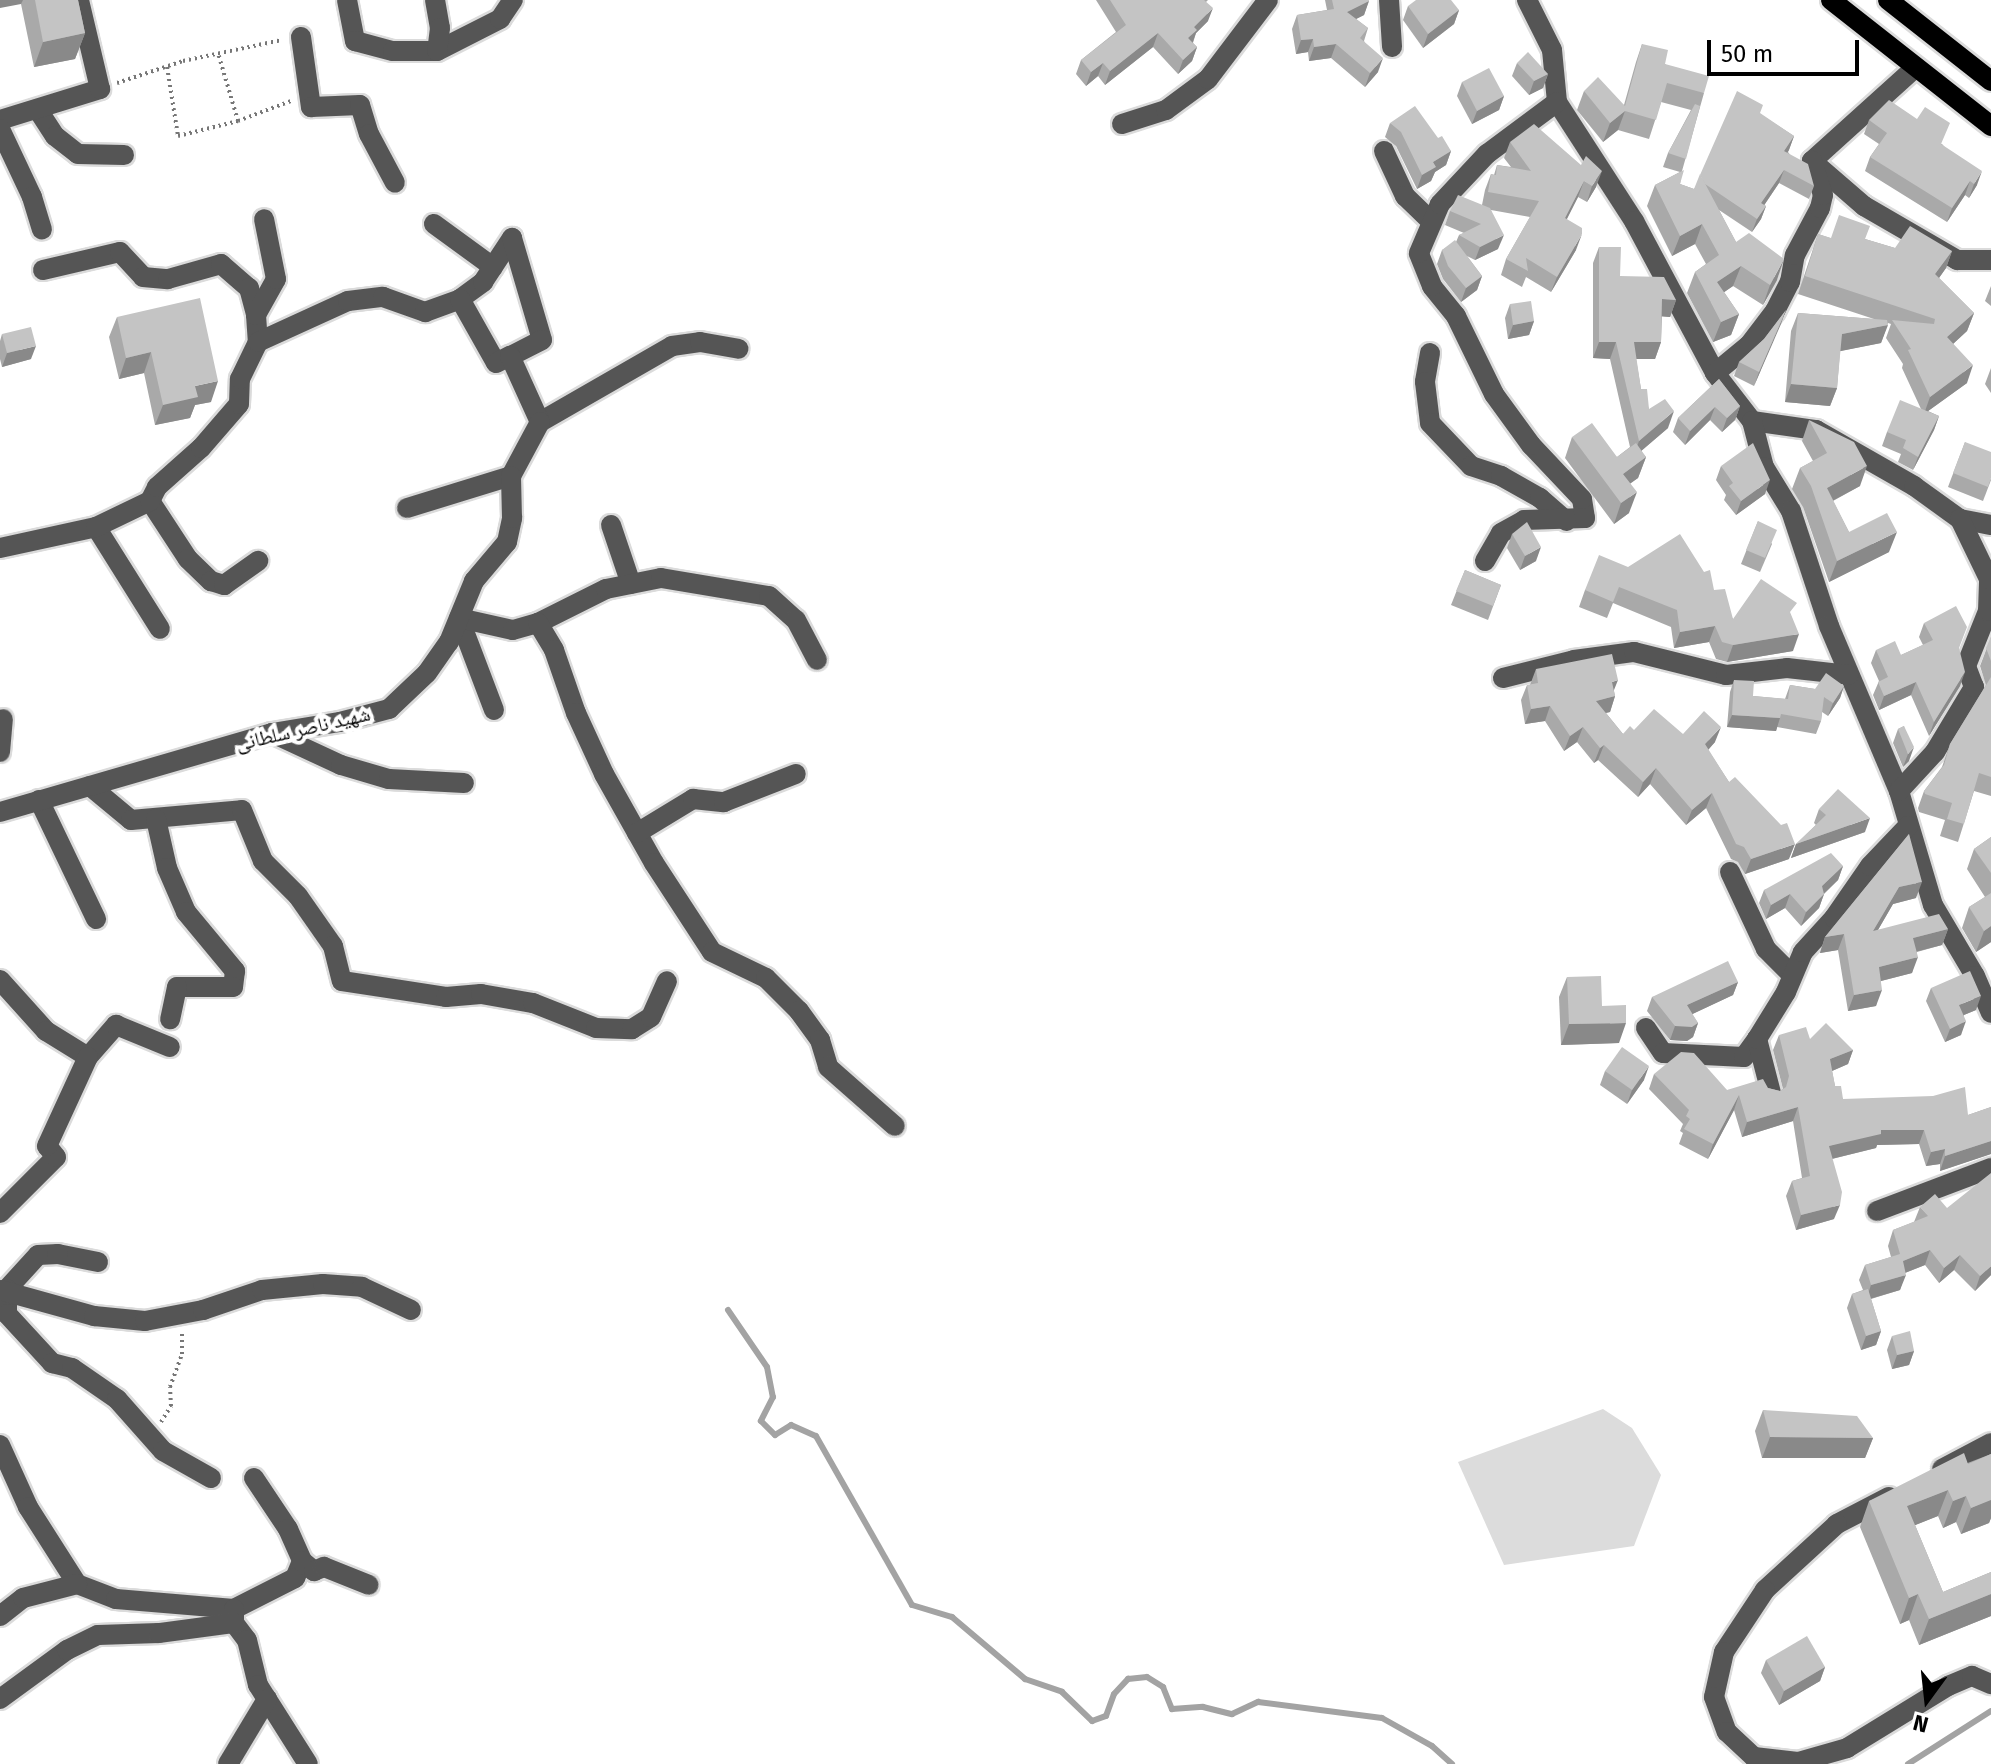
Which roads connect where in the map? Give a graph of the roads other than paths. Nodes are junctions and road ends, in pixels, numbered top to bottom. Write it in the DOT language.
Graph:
graph roads {
  1 [pos="79,0"];
  2 [pos="347,0"];
  3 [pos="435,0"];
  4 [pos="513,0"];
  5 [pos="1268,0"];
  6 [pos="1389,0"];
  7 [pos="1527,0"];
  8 [pos="1831,0"];
  9 [pos="1888,0"];
  10 [pos="301,37"];
  11 [pos="1392,47"];
  12 [pos="437,51"];
  13 [pos="1916,67"];
  14 [pos="1991,81"];
  15 [pos="1557,102"];
  16 [pos="38,110"];
  17 [pos="0,120"];
  18 [pos="1122,124"];
  19 [pos="1991,126"];
  20 [pos="0,129"];
  21 [pos="1384,151"];
  22 [pos="124,155"];
  23 [pos="1812,161"];
  24 [pos="395,183"];
  25 [pos="264,219"];
  26 [pos="1432,222"];
  27 [pos="434,224"];
  28 [pos="42,229"];
  29 [pos="1991,260"];
  30 [pos="493,267"];
  31 [pos="43,270"];
  32 [pos="460,299"];
  33 [pos="256,315"];
  34 [pos="258,342"];
  35 [pos="738,349"];
  36 [pos="1430,353"];
  37 [pos="510,356"];
  38 [pos="1715,373"];
  39 [pos="1752,421"];
  40 [pos="540,422"];
  41 [pos="511,476"];
  42 [pos="150,501"];
  43 [pos="407,508"];
  44 [pos="1960,519"];
  45 [pos="1566,521"];
  46 [pos="611,525"];
  47 [pos="1991,525"];
  48 [pos="96,527"];
  49 [pos="0,549"];
  50 [pos="258,561"];
  51 [pos="1485,561"];
  52 [pos="1990,579"];
  53 [pos="631,584"];
  54 [pos="459,618"];
  55 [pos="538,623"];
  56 [pos="160,629"];
  57 [pos="817,660"];
  58 [pos="1849,675"];
  59 [pos="1503,678"];
  60 [pos="494,710"];
  61 [pos="3,719"];
  62 [pos="272,733"];
  63 [pos="0,752"];
  64 [pos="796,774"];
  65 [pos="464,783"];
  66 [pos="90,786"];
  67 [pos="1899,791"];
  68 [pos="39,800"];
  69 [pos="1,806"];
  70 [pos="156,819"];
  71 [pos="1908,826"];
  72 [pos="637,833"];
  73 [pos="1730,872"];
  74 [pos="96,919"];
  75 [pos="1792,975"];
  76 [pos="0,980"];
  77 [pos="667,981"];
  78 [pos="1991,1013"];
  79 [pos="170,1019"];
  80 [pos="1646,1028"];
  81 [pos="1757,1039"];
  82 [pos="170,1047"];
  83 [pos="88,1057"];
  84 [pos="1771,1093"];
  85 [pos="895,1126"];
  86 [pos="1991,1168"];
  87 [pos="1877,1211"];
  88 [pos="0,1213"];
  89 [pos="98,1262"];
  90 [pos="3,1290"];
  91 [pos="411,1310"];
  92 [pos="1991,1443"];
  93 [pos="0,1445"];
  94 [pos="211,1478"];
  95 [pos="254,1478"];
  96 [pos="9,1490"];
  97 [pos="302,1561"];
  98 [pos="77,1584"];
  99 [pos="369,1585"];
  100 [pos="0,1616"];
  101 [pos="234,1616"];
  102 [pos="1982,1680"];
  103 [pos="0,1699"];
  104 [pos="267,1699"];
  105 [pos="228,1764"];
  106 [pos="308,1764"];
  1 -- 16 [label="street"];
  2 -- 12 [label="street"];
  3 -- 12 [label="street"];
  4 -- 12 [label="street"];
  5 -- 18 [label="street"];
  6 -- 11 [label="street"];
  7 -- 15 [label="street"];
  8 -- 13 [label="main road"];
  9 -- 14 [label="main road"];
  10 -- 24 [label="street"];
  13 -- 19 [label="main road"];
  13 -- 23 [label="street"];
  15 -- 26 [label="street"];
  15 -- 38 [label="street"];
  16 -- 17 [label="street"];
  16 -- 22 [label="street"];
  20 -- 28 [label="street"];
  21 -- 26 [label="street"];
  23 -- 29 [label="street"];
  23 -- 38 [label="street"];
  25 -- 33 [label="street"];
  26 -- 45 [label="street"];
  27 -- 30 [label="street"];
  30 -- 32 [label="street"];
  30 -- 37 [label="street"];
  31 -- 33 [label="street"];
  32 -- 34 [label="street"];
  32 -- 37 [label="street"];
  33 -- 34 [label="street"];
  34 -- 42 [label="street"];
  35 -- 40 [label="street"];
  36 -- 45 [label="street"];
  37 -- 40 [label="street"];
  38 -- 39 [label="street"];
  39 -- 44 [label="street"];
  39 -- 58 [label="street"];
  40 -- 41 [label="street"];
  41 -- 43 [label="street"];
  41 -- 54 [label="street, شهید ناصر سلطانی"];
  42 -- 48 [label="street"];
  42 -- 50 [label="street"];
  44 -- 47 [label="street"];
  44 -- 52 [label="street"];
  45 -- 51 [label="street"];
  46 -- 53 [label="street"];
  48 -- 49 [label="street"];
  48 -- 56 [label="street"];
  52 -- 67 [label="street"];
  53 -- 55 [label="street"];
  53 -- 57 [label="street"];
  54 -- 55 [label="street"];
  54 -- 60 [label="street"];
  54 -- 62 [label="street, شهید ناصر سلطانی"];
  55 -- 72 [label="street"];
  58 -- 59 [label="street"];
  58 -- 67 [label="street"];
  61 -- 63 [label="street"];
  62 -- 65 [label="street"];
  62 -- 66 [label="street, شهید ناصر سلطانی"];
  64 -- 72 [label="street"];
  66 -- 68 [label="street, شهید ناصر سلطانی"];
  66 -- 70 [label="street"];
  67 -- 71 [label="street"];
  68 -- 69 [label="street, شهید ناصر سلطانی"];
  68 -- 74 [label="street"];
  70 -- 77 [label="street"];
  70 -- 79 [label="street"];
  71 -- 75 [label="street"];
  71 -- 78 [label="street"];
  72 -- 85 [label="street"];
  73 -- 75 [label="street"];
  75 -- 81 [label="street"];
  76 -- 83 [label="street"];
  80 -- 81 [label="street"];
  81 -- 84 [label="street"];
  82 -- 83 [label="street"];
  83 -- 88 [label="street"];
  86 -- 87 [label="street"];
  89 -- 90 [label="street"];
  90 -- 91 [label="street"];
  90 -- 94 [label="street"];
  92 -- 102 [label="street"];
  93 -- 96 [label="street"];
  95 -- 97 [label="street"];
  96 -- 98 [label="street"];
  97 -- 99 [label="street"];
  97 -- 101 [label="street"];
  98 -- 100 [label="street"];
  98 -- 101 [label="street"];
  101 -- 103 [label="street"];
  101 -- 104 [label="street"];
  104 -- 105 [label="street"];
  104 -- 106 [label="street"];
}
